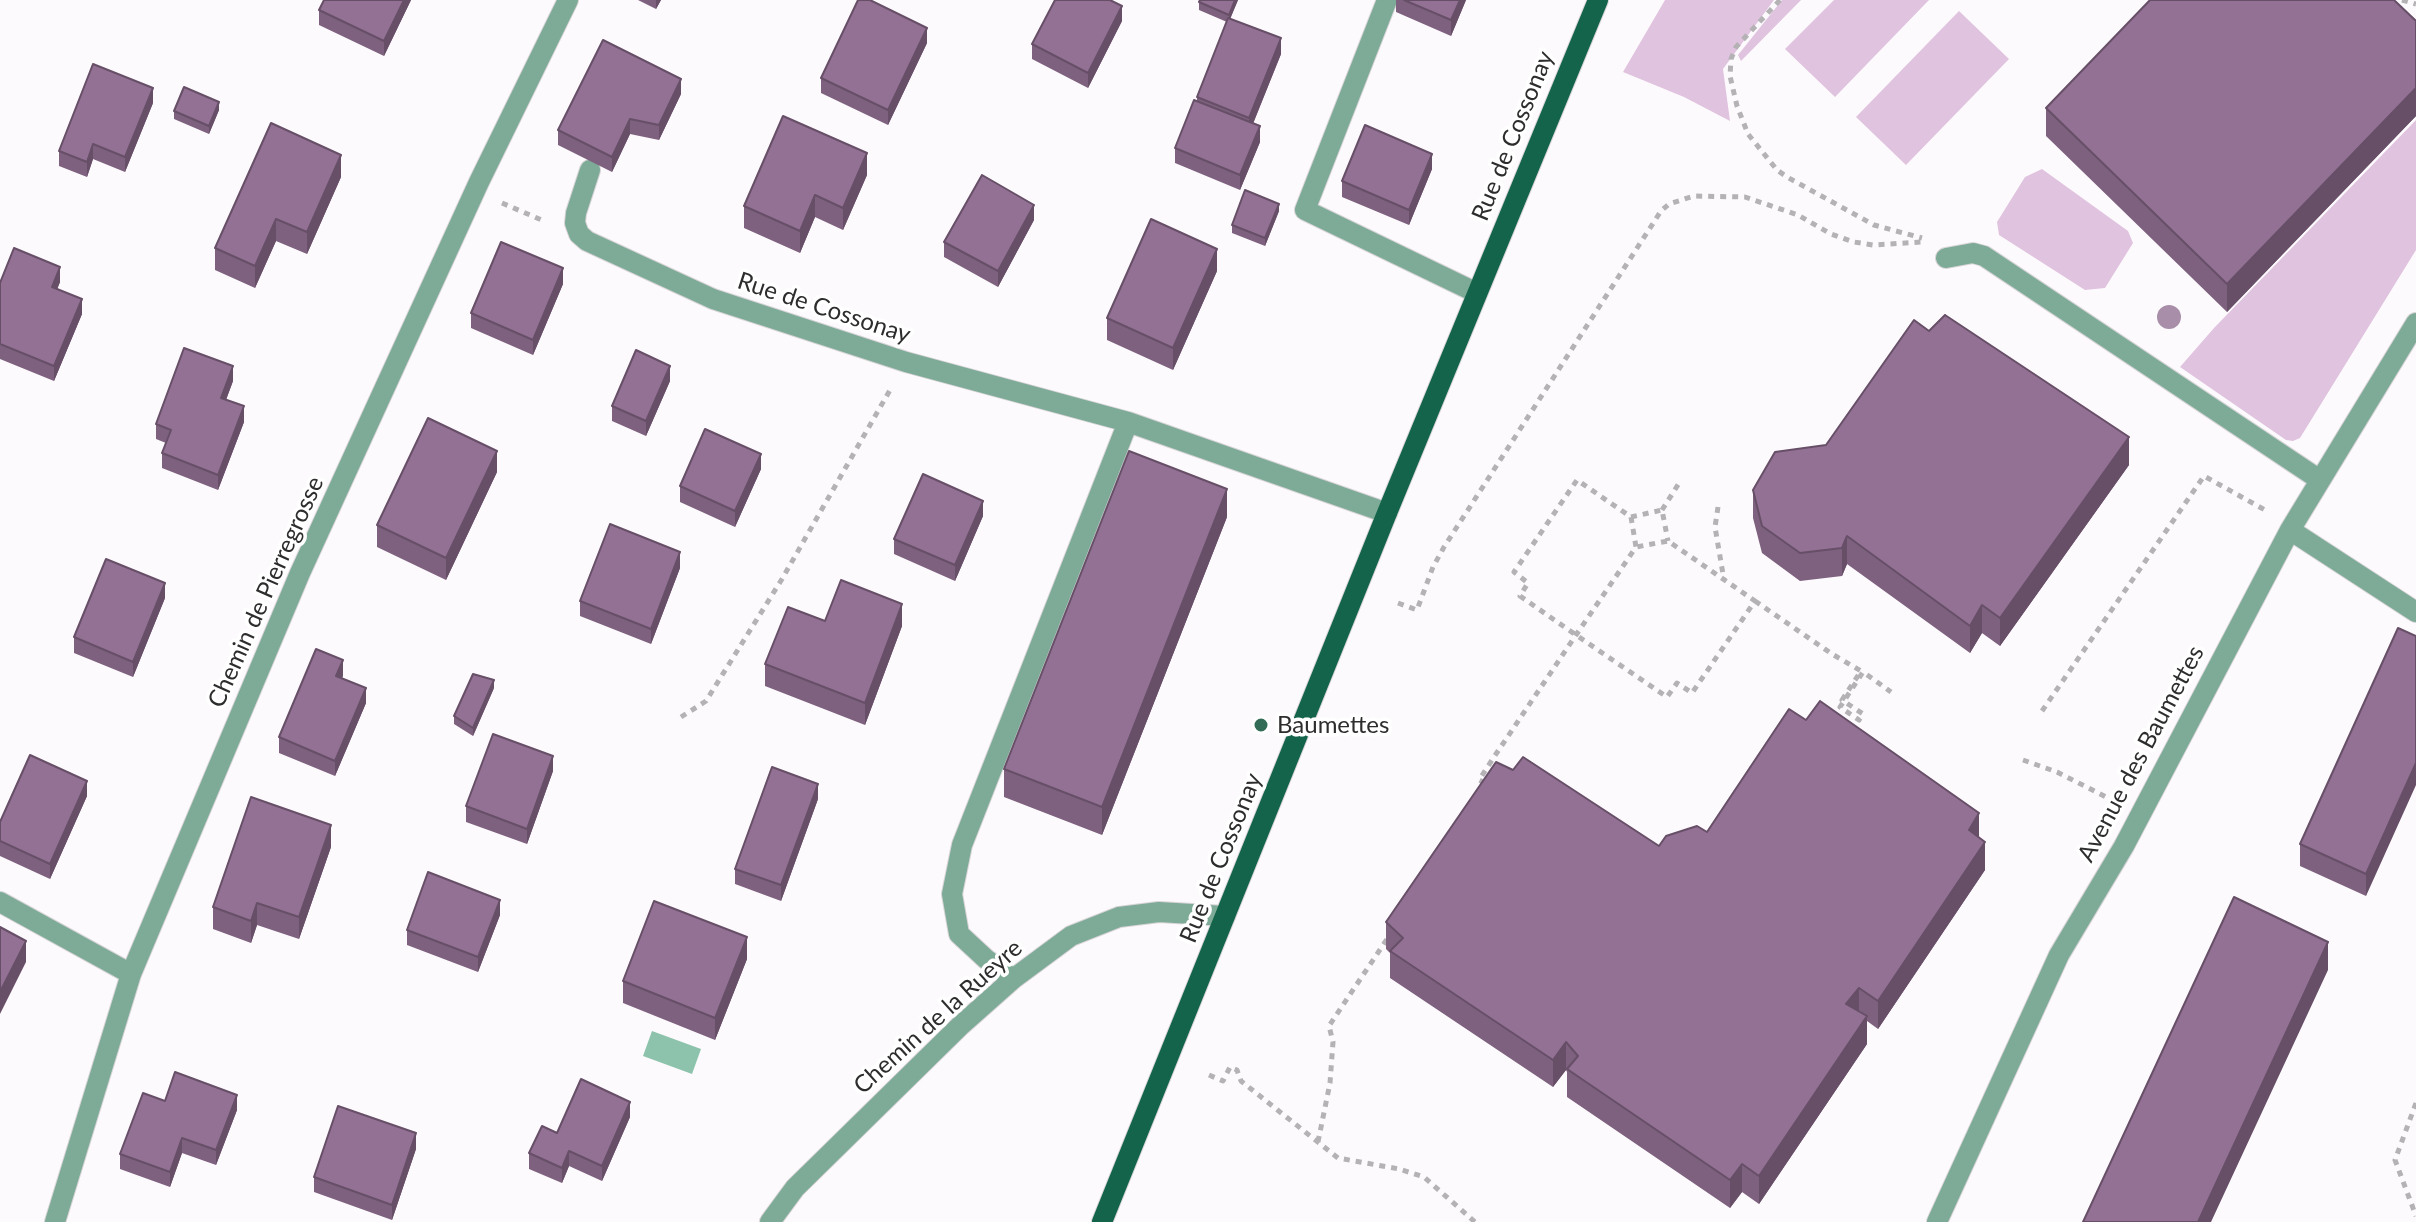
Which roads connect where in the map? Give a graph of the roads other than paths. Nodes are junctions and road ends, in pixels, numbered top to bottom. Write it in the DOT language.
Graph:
graph roads {
  1 [pos="568,0"];
  2 [pos="1387,0"];
  3 [pos="1598,0"];
  4 [pos="590,170"];
  5 [pos="1946,258"];
  6 [pos="1477,293"];
  7 [pos="2416,323"];
  8 [pos="1128,422"];
  9 [pos="2320,480"];
  10 [pos="1387,513"];
  11 [pos="2290,530"];
  12 [pos="2416,612"];
  13 [pos="0,902"];
  14 [pos="1225,916"];
  15 [pos="131,974"];
  16 [pos="1013,979"];
  17 [pos="55,1222"];
  18 [pos="770,1222"];
  19 [pos="1102,1222"];
  20 [pos="1937,1222"];
  1 -- 15 [label="street, Chemin de Pierregrosse"];
  2 -- 6 [label="street"];
  3 -- 6 [label="main road, Rue de Cossonay"];
  4 -- 8 [label="street, Rue de Cossonay"];
  5 -- 9 [label="street"];
  6 -- 10 [label="main road, Rue de Cossonay"];
  7 -- 9 [label="street, Avenue des Baumettes"];
  8 -- 10 [label="street, Rue de Cossonay"];
  8 -- 16 [label="street"];
  9 -- 11 [label="street, Avenue des Baumettes"];
  10 -- 14 [label="main road, Rue de Cossonay"];
  11 -- 12 [label="street"];
  11 -- 20 [label="street, Avenue des Baumettes"];
  13 -- 15 [label="street"];
  14 -- 16 [label="street, Chemin de la Rueyre"];
  14 -- 19 [label="main road, Rue de Cossonay"];
  15 -- 17 [label="street, Chemin de Pierregrosse"];
  16 -- 18 [label="street, Chemin de la Rueyre"];
}
